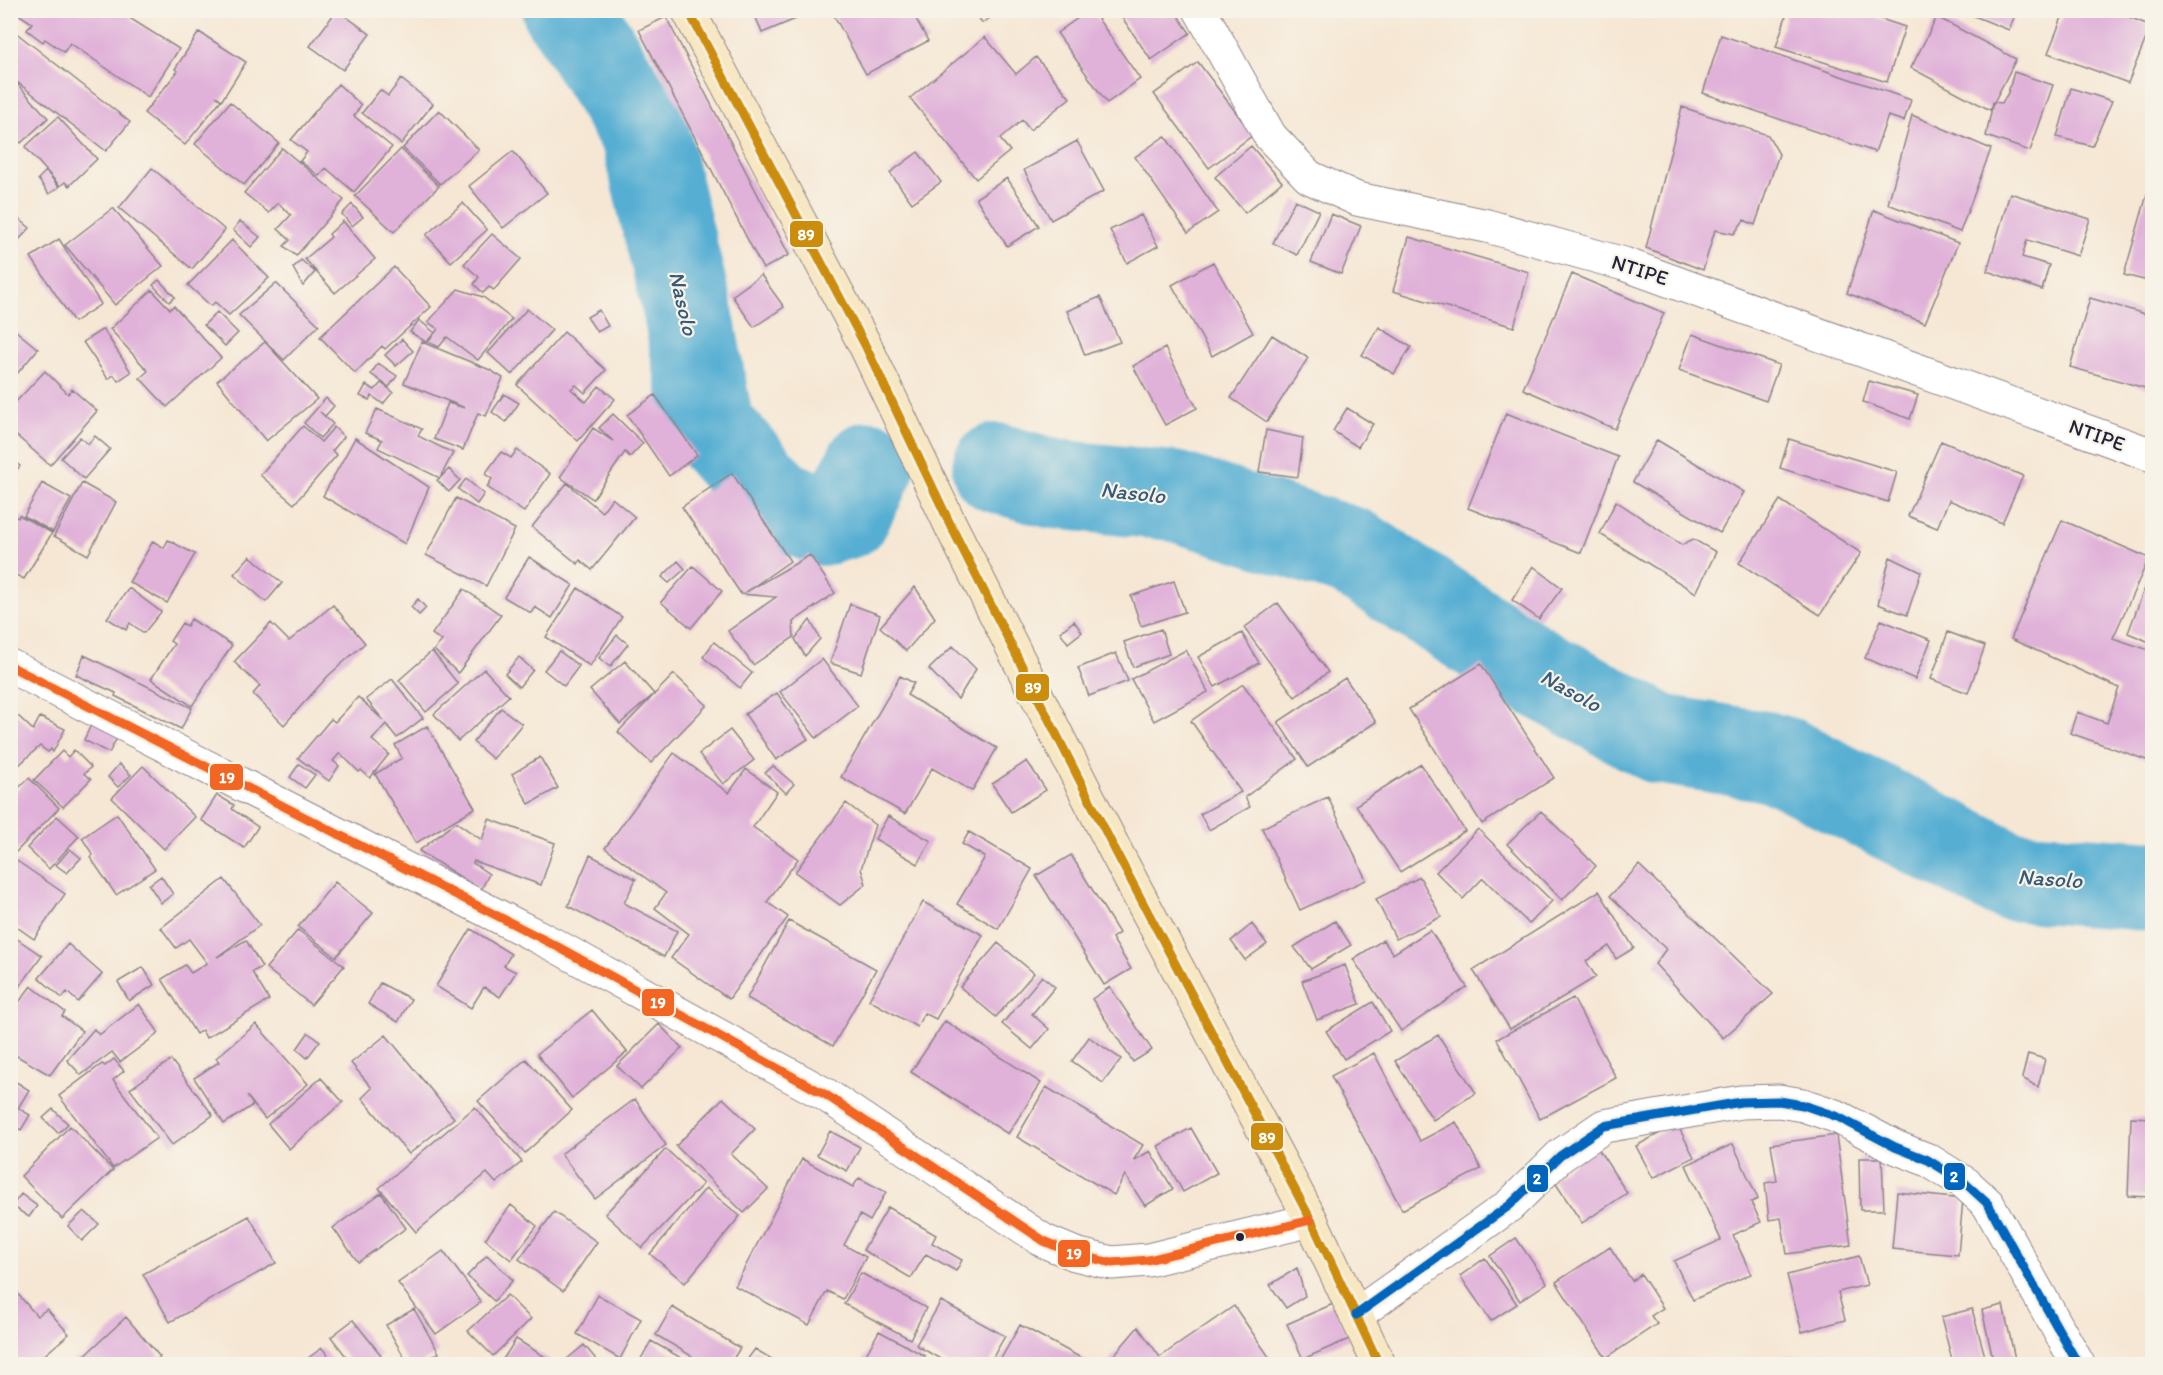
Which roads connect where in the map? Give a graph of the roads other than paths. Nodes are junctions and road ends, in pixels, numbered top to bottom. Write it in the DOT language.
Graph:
graph roads {
  1 [pos="688,10"];
  2 [pos="1200,10"];
  3 [pos="2152,455"];
  4 [pos="10,666"];
  5 [pos="1311,1220"];
  6 [pos="1356,1315"];
  7 [pos="1379,1365"];
  8 [pos="2078,1365"];
  1 -- 5 [label="street"];
  2 -- 3 [label="street, NTIPE"];
  4 -- 5 [label="street"];
  5 -- 6 [label="street"];
  6 -- 7 [label="street"];
  6 -- 8 [label="street"];
}
